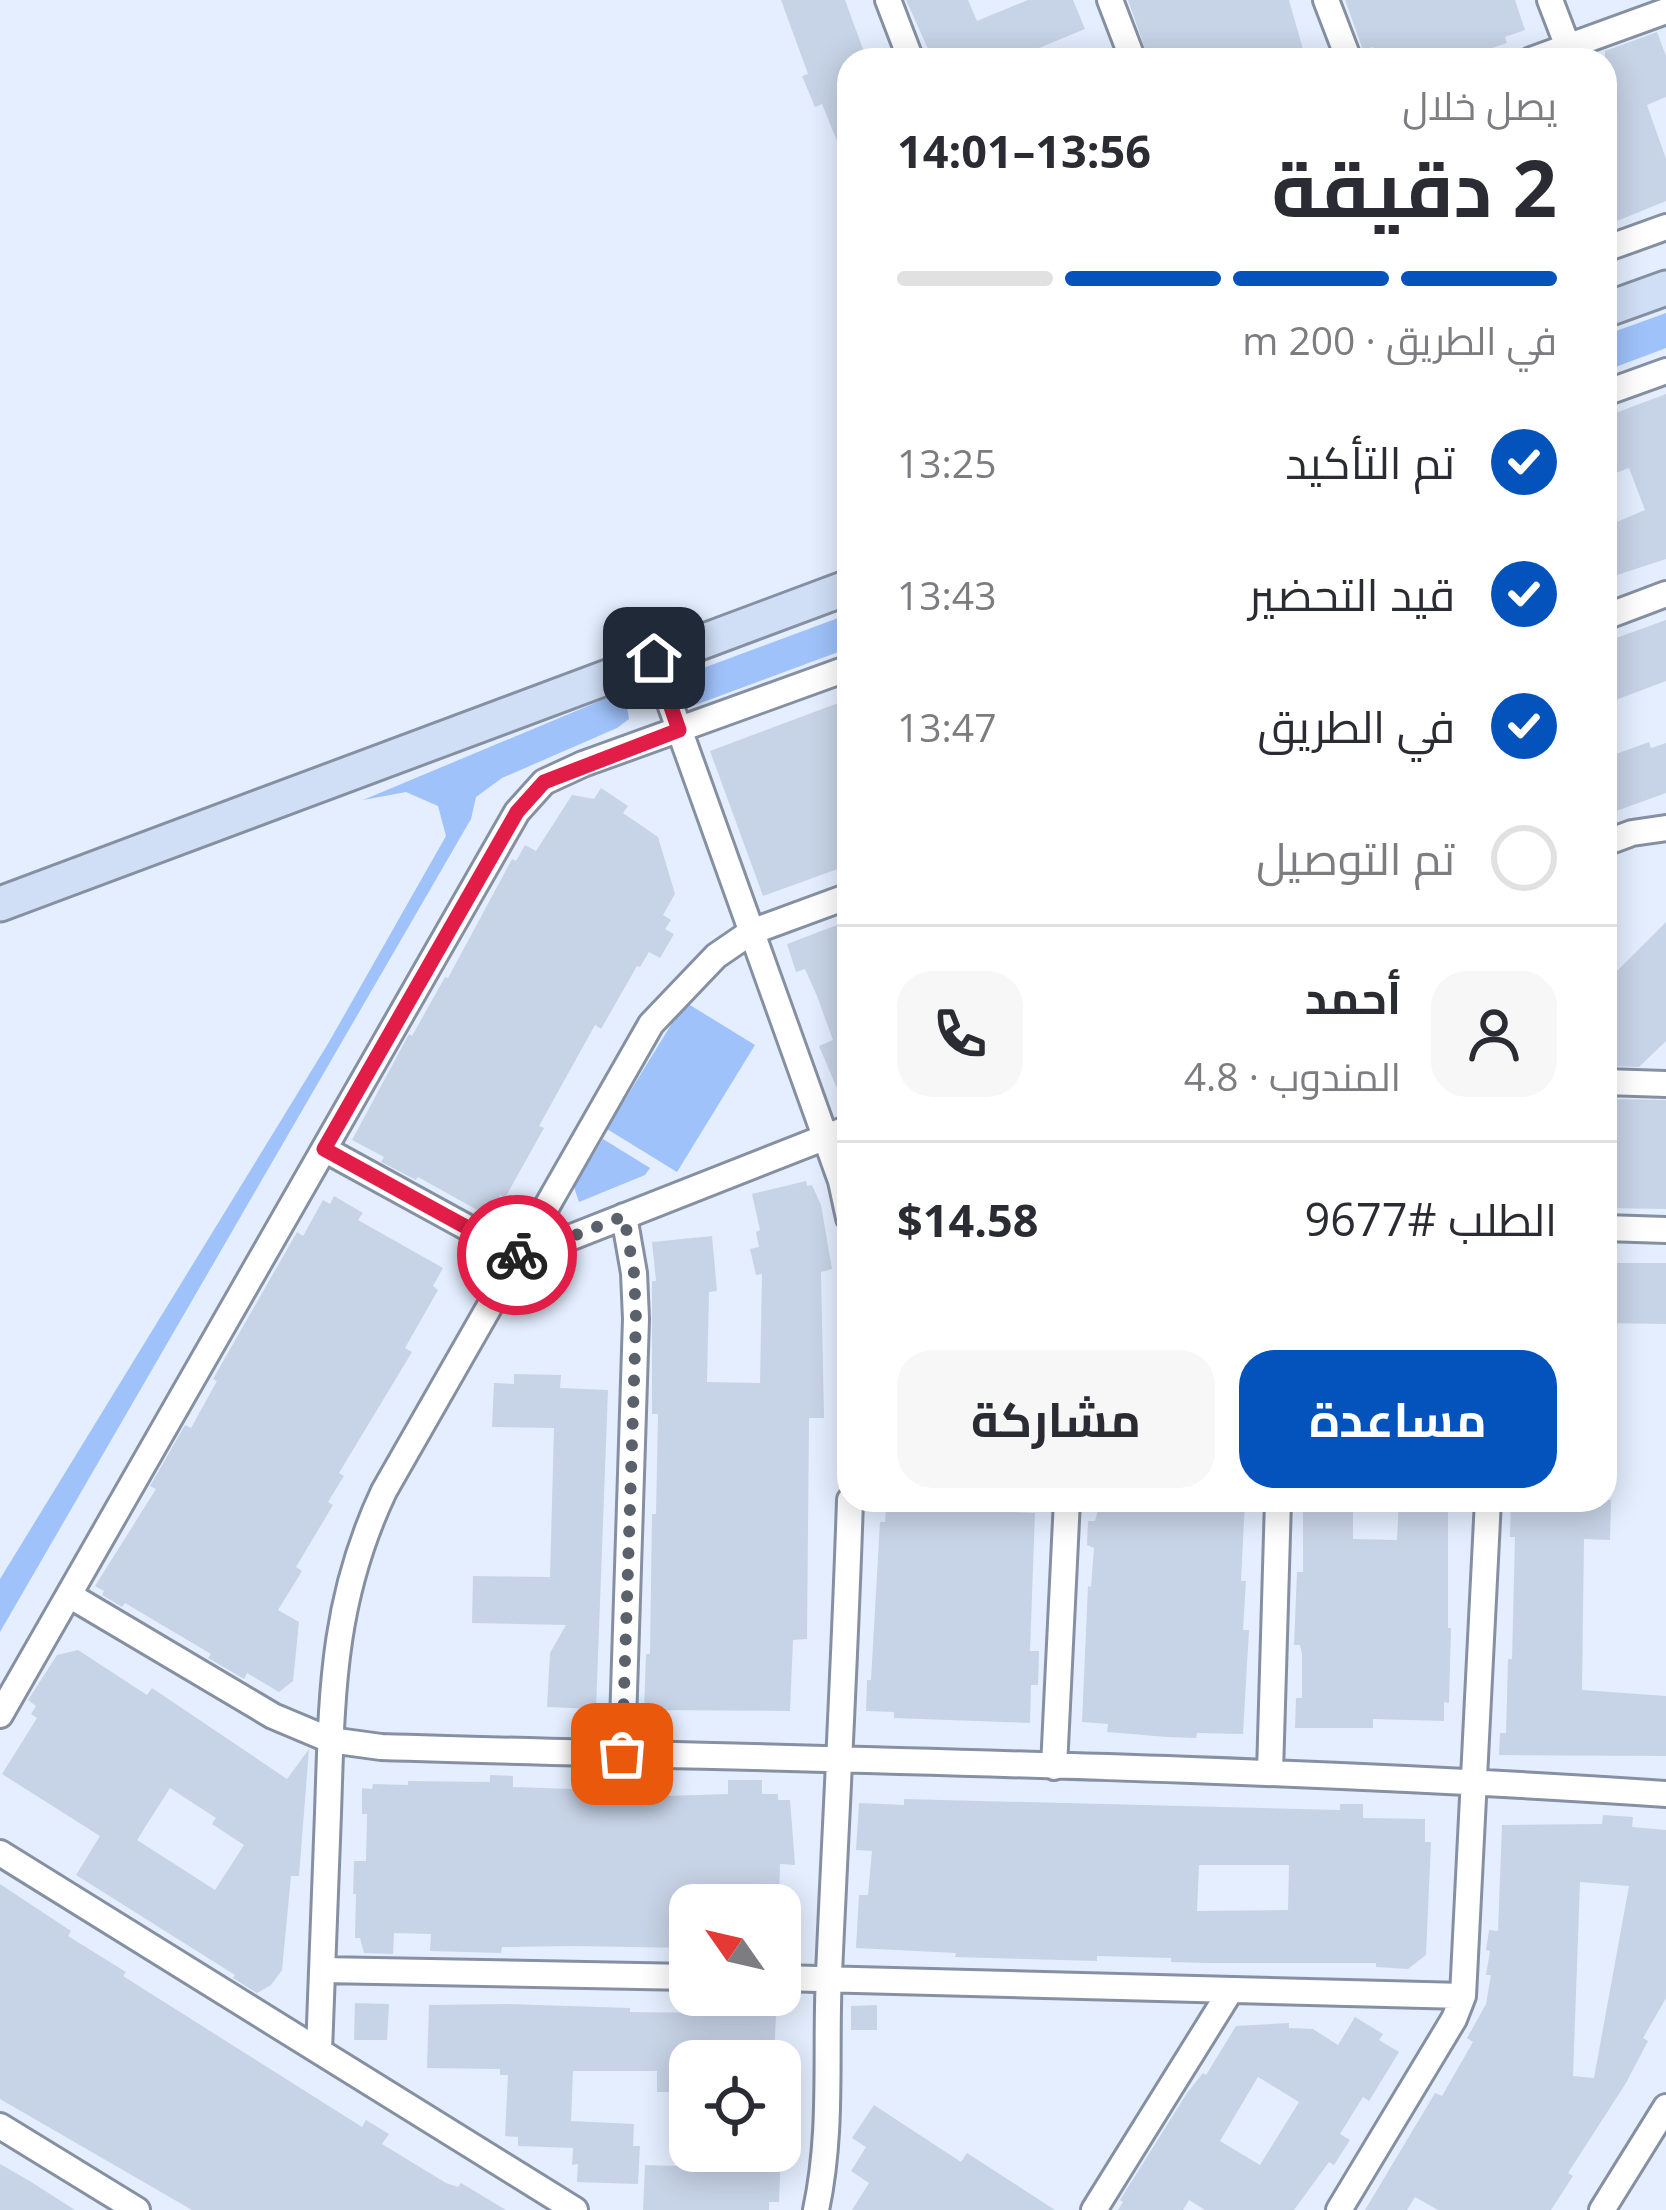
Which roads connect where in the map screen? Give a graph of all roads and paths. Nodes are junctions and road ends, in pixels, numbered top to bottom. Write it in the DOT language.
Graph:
graph roads {
  1 [pos="888,0"];
  2 [pos="1110,0"];
  3 [pos="1326,0"];
  4 [pos="1550,0"];
  5 [pos="1666,11"];
  6 [pos="1568,46"];
  7 [pos="906,48"];
  8 [pos="1128,48"];
  9 [pos="1344,48"];
  10 [pos="1563,48"];
  11 [pos="1666,226"];
  12 [pos="1617,244"];
  13 [pos="1666,288"];
  14 [pos="1617,306"];
  15 [pos="1666,371"];
  16 [pos="1617,389"];
  17 [pos="837,591"];
  18 [pos="1666,594"];
  19 [pos="1617,612"];
  20 [pos="654,658"];
  21 [pos="837,672"];
  22 [pos="679,730"];
  23 [pos="1666,828"];
  24 [pos="1617,839"];
  25 [pos="837,900"];
  26 [pos="0,904"];
  27 [pos="752,932"];
  28 [pos="1617,1082"];
  29 [pos="1666,1084"];
  30 [pos="837,1133"];
  31 [pos="324,1149"];
  32 [pos="624,1216"];
  33 [pos="1617,1228"];
  34 [pos="1666,1230"];
  35 [pos="520,1257"];
  36 [pos="850,1512"];
  37 [pos="1066,1512"];
  38 [pos="1277,1512"];
  39 [pos="1488,1512"];
  40 [pos="69,1595"];
  41 [pos="0,1715"];
  42 [pos="330,1740"];
  43 [pos="622,1754"];
  44 [pos="842,1761"];
  45 [pos="1054,1767"];
  46 [pos="1270,1773"];
  47 [pos="1477,1781"];
  48 [pos="1666,1794"];
  49 [pos="0,1853"];
  50 [pos="322,1970"];
  51 [pos="669,1977"];
  52 [pos="801,1978"];
  53 [pos="828,1979"];
  54 [pos="1231,1990"];
  55 [pos="1463,1996"];
  56 [pos="319,2051"];
  57 [pos="1666,2107"];
  58 [pos="0,2126"];
  59 [pos="137,2210"];
  60 [pos="575,2210"];
  61 [pos="816,2210"];
  62 [pos="1094,2210"];
  63 [pos="1339,2210"];
  64 [pos="1602,2210"];
  1 -- 7 [label="street"];
  2 -- 8 [label="street"];
  3 -- 9 [label="street"];
  4 -- 6 [label="street"];
  5 -- 6 [label="street"];
  6 -- 10 [label="street"];
  11 -- 12 [label="street"];
  13 -- 14 [label="street"];
  15 -- 16 [label="street"];
  17 -- 20 [label="street"];
  18 -- 19 [label="street"];
  20 -- 22 [label="street"];
  20 -- 26 [label="street"];
  21 -- 22 [label="street"];
  22 -- 27 [label="street"];
  22 -- 31 [label="street"];
  23 -- 24 [label="street"];
  25 -- 27 [label="street"];
  27 -- 30 [label="street"];
  27 -- 35 [label="street"];
  28 -- 29 [label="street"];
  30 -- 32 [label="street"];
  31 -- 35 [label="street"];
  31 -- 40 [label="street"];
  32 -- 35 [label="street"];
  32 -- 43 [label="street"];
  33 -- 34 [label="street"];
  35 -- 42 [label="street"];
  36 -- 44 [label="street"];
  37 -- 45 [label="street"];
  38 -- 46 [label="street"];
  39 -- 47 [label="street"];
  40 -- 41 [label="street"];
  40 -- 42 [label="street"];
  42 -- 43 [label="street"];
  42 -- 50 [label="street"];
  43 -- 44 [label="street"];
  44 -- 45 [label="street"];
  44 -- 53 [label="street"];
  45 -- 46 [label="street"];
  46 -- 47 [label="street"];
  47 -- 48 [label="street"];
  47 -- 55 [label="street"];
  49 -- 56 [label="street"];
  50 -- 51 [label="street"];
  50 -- 56 [label="street"];
  52 -- 53 [label="street"];
  53 -- 54 [label="street"];
  53 -- 61 [label="street"];
  54 -- 55 [label="street"];
  54 -- 62 [label="street"];
  55 -- 63 [label="street"];
  56 -- 60 [label="street"];
  57 -- 64 [label="street"];
  58 -- 59 [label="street"];
}
